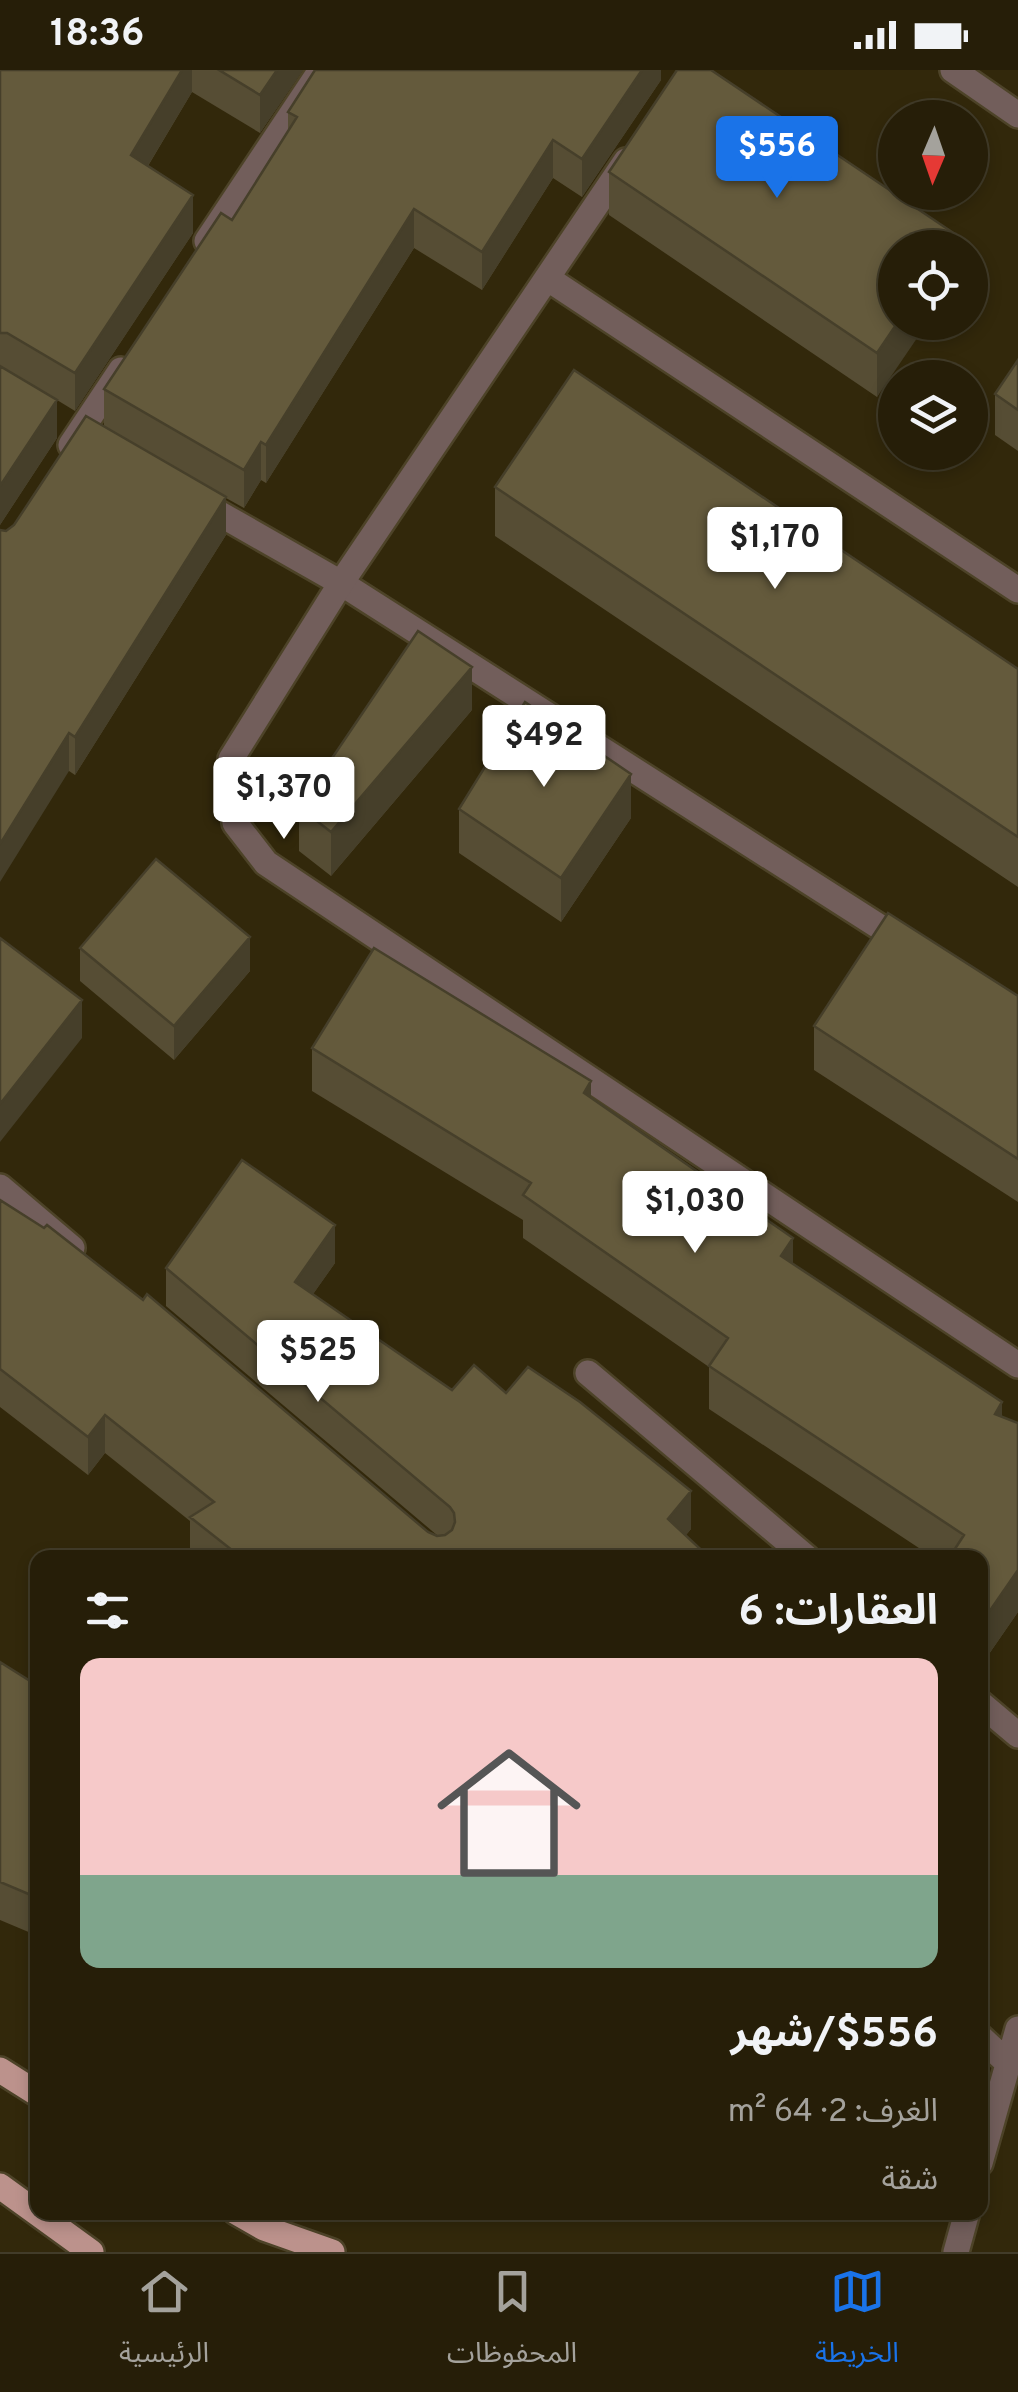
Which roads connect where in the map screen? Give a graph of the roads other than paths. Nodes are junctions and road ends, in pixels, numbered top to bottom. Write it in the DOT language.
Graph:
graph roads {
  1 [pos="321,70"];
  2 [pos="953,70"];
  3 [pos="1018,115"];
  4 [pos="644,134"];
  5 [pos="189,268"];
  6 [pos="547,278"];
  7 [pos="134,350"];
  8 [pos="59,463"];
  9 [pos="177,489"];
  10 [pos="341,583"];
  11 [pos="1018,590"];
  12 [pos="936,962"];
  13 [pos="0,1187"];
  14 [pos="88,1260"];
  15 [pos="1018,1365"];
  16 [pos="588,1374"];
  17 [pos="797,1550"];
  18 [pos="988,1710"];
  19 [pos="1018,1735"];
  20 [pos="1018,2029"];
  21 [pos="988,2044"];
  22 [pos="1008,2062"];
  23 [pos="0,2070"];
  24 [pos="30,2089"];
  25 [pos="988,2135"];
  26 [pos="0,2186"];
  27 [pos="30,2208"];
  28 [pos="46,2220"];
  29 [pos="250,2220"];
  30 [pos="964,2220"];
  31 [pos="90,2252"];
  32 [pos="332,2252"];
  33 [pos="956,2252"];
  1 -- 5 [label="street"];
  2 -- 3 [label="street"];
  4 -- 6 [label="street"];
  6 -- 10 [label="street"];
  6 -- 11 [label="street"];
  7 -- 8 [label="street"];
  9 -- 10 [label="street"];
  10 -- 12 [label="street"];
  10 -- 15 [label="street"];
  13 -- 14 [label="street"];
  16 -- 17 [label="street"];
  18 -- 19 [label="street"];
  20 -- 22 [label="street"];
  21 -- 22 [label="street"];
  22 -- 25 [label="street"];
  23 -- 24 [label="main road"];
  26 -- 27 [label="main road"];
  28 -- 31 [label="main road"];
  29 -- 32 [label="main road"];
  30 -- 33 [label="street"];
}
